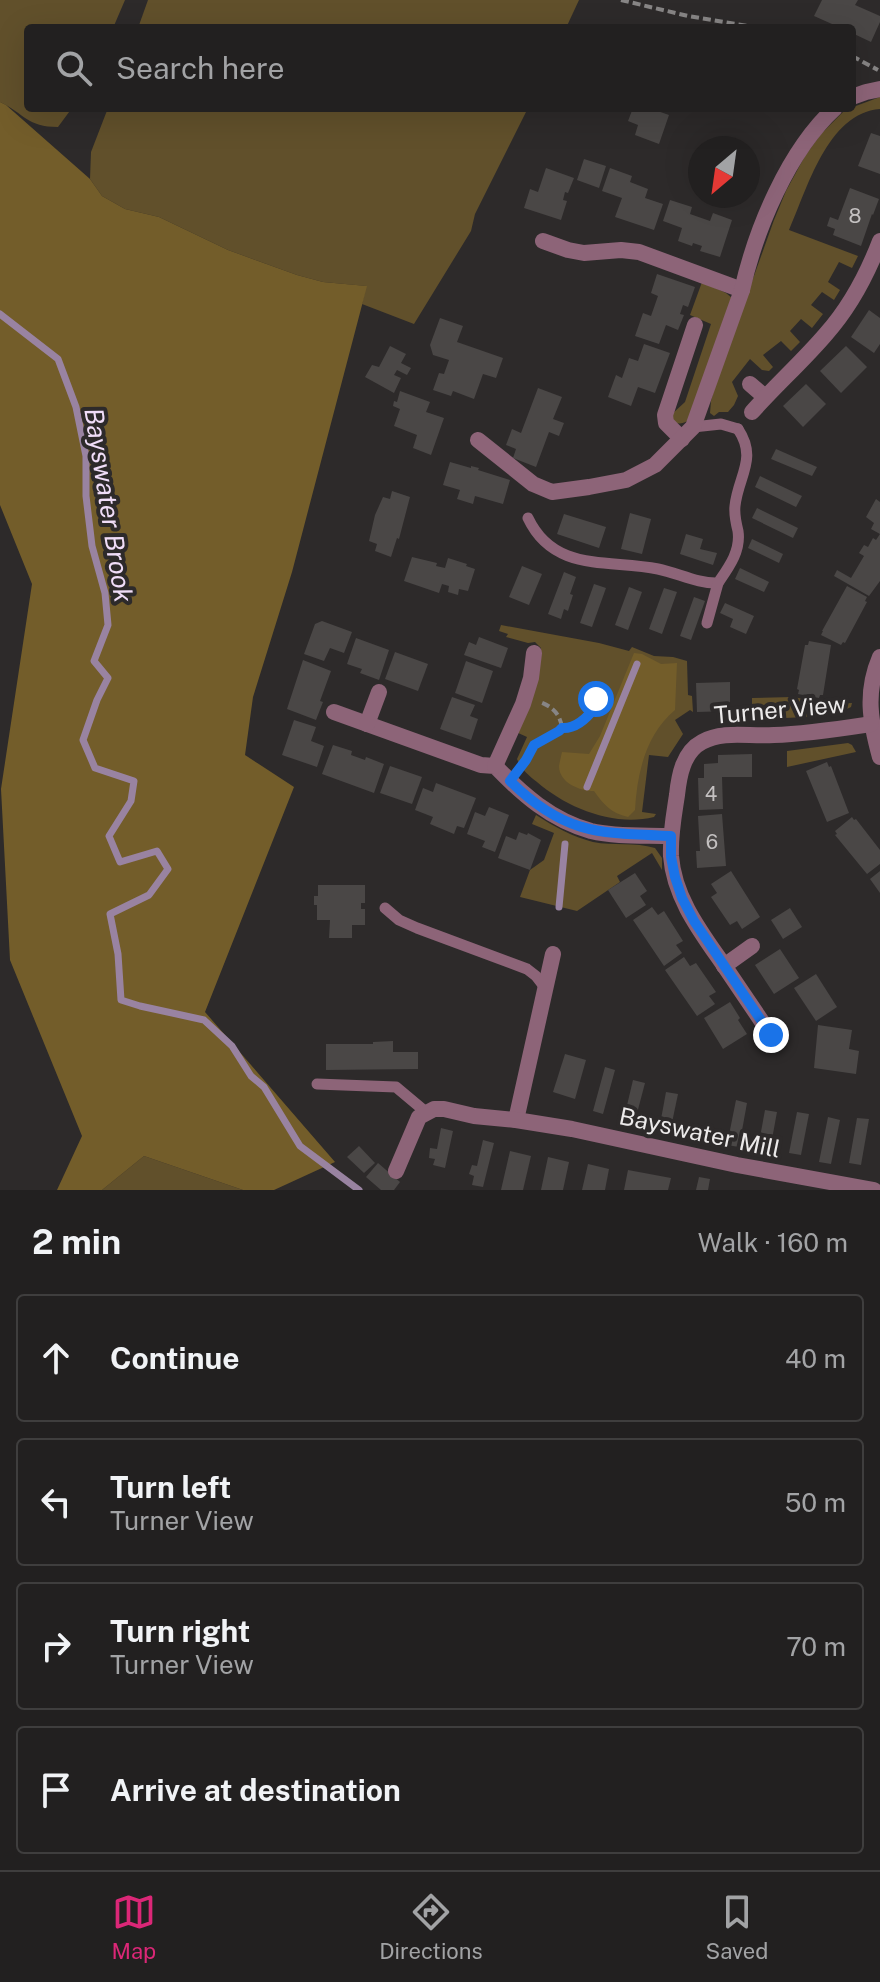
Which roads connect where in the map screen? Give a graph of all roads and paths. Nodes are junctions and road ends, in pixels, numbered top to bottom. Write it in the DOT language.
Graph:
graph roads {
  1 [pos="621,0"];
  2 [pos="736,24"];
  3 [pos="856,58"];
  4 [pos="880,71"];
  5 [pos="880,89"];
  6 [pos="856,96"];
  7 [pos="831,112"];
  8 [pos="543,241"];
  9 [pos="880,241"];
  10 [pos="742,290"];
  11 [pos="695,325"];
  12 [pos="750,384"];
  13 [pos="765,397"];
  14 [pos="752,412"];
  15 [pos="738,429"];
  16 [pos="687,433"];
  17 [pos="478,440"];
  18 [pos="528,518"];
  19 [pos="718,583"];
  20 [pos="707,623"];
  21 [pos="534,653"];
  22 [pos="880,657"];
  23 [pos="588,690"];
  24 [pos="379,692"];
  25 [pos="526,697"];
  26 [pos="334,712"];
  27 [pos="367,724"];
  28 [pos="871,724"];
  29 [pos="562,728"];
  30 [pos="880,757"];
  31 [pos="495,766"];
  32 [pos="510,781"];
  33 [pos="671,836"];
  34 [pos="385,908"];
  35 [pos="752,946"];
  36 [pos="553,954"];
  37 [pos="724,966"];
  38 [pos="546,989"];
  39 [pos="771,1035"];
  40 [pos="317,1084"];
  41 [pos="427,1113"];
  42 [pos="516,1120"];
  43 [pos="396,1171"];
  44 [pos="874,1190"];
  1 -- 2 [label="path"];
  3 -- 4 [label="path"];
  5 -- 6 [label="street"];
  7 -- 10 [label="street"];
  8 -- 10 [label="street"];
  9 -- 13 [label="street"];
  10 -- 16 [label="street"];
  11 -- 16 [label="street"];
  12 -- 13 [label="street"];
  13 -- 14 [label="street"];
  14 -- 15 [label="lane"];
  15 -- 16 [label="lane"];
  15 -- 19 [label="lane"];
  16 -- 17 [label="street"];
  18 -- 19 [label="lane"];
  19 -- 20 [label="lane"];
  21 -- 25 [label="street"];
  22 -- 28 [label="street"];
  23 -- 29 [label="path"];
  24 -- 27 [label="street"];
  25 -- 29 [label="path"];
  25 -- 31 [label="street"];
  26 -- 27 [label="street"];
  27 -- 31 [label="street"];
  28 -- 30 [label="street"];
  28 -- 33 [label="street, Turner View"];
  29 -- 32 [label="path"];
  31 -- 32 [label="street"];
  32 -- 33 [label="street"];
  33 -- 37 [label="street, Turner View"];
  34 -- 38 [label="lane"];
  35 -- 37 [label="street"];
  36 -- 38 [label="street"];
  37 -- 39 [label="street, Turner View"];
  38 -- 42 [label="street"];
  40 -- 41 [label="lane"];
  41 -- 42 [label="street, Bayswater Mill"];
  41 -- 43 [label="street"];
  42 -- 44 [label="street, Bayswater Mill"];
}
